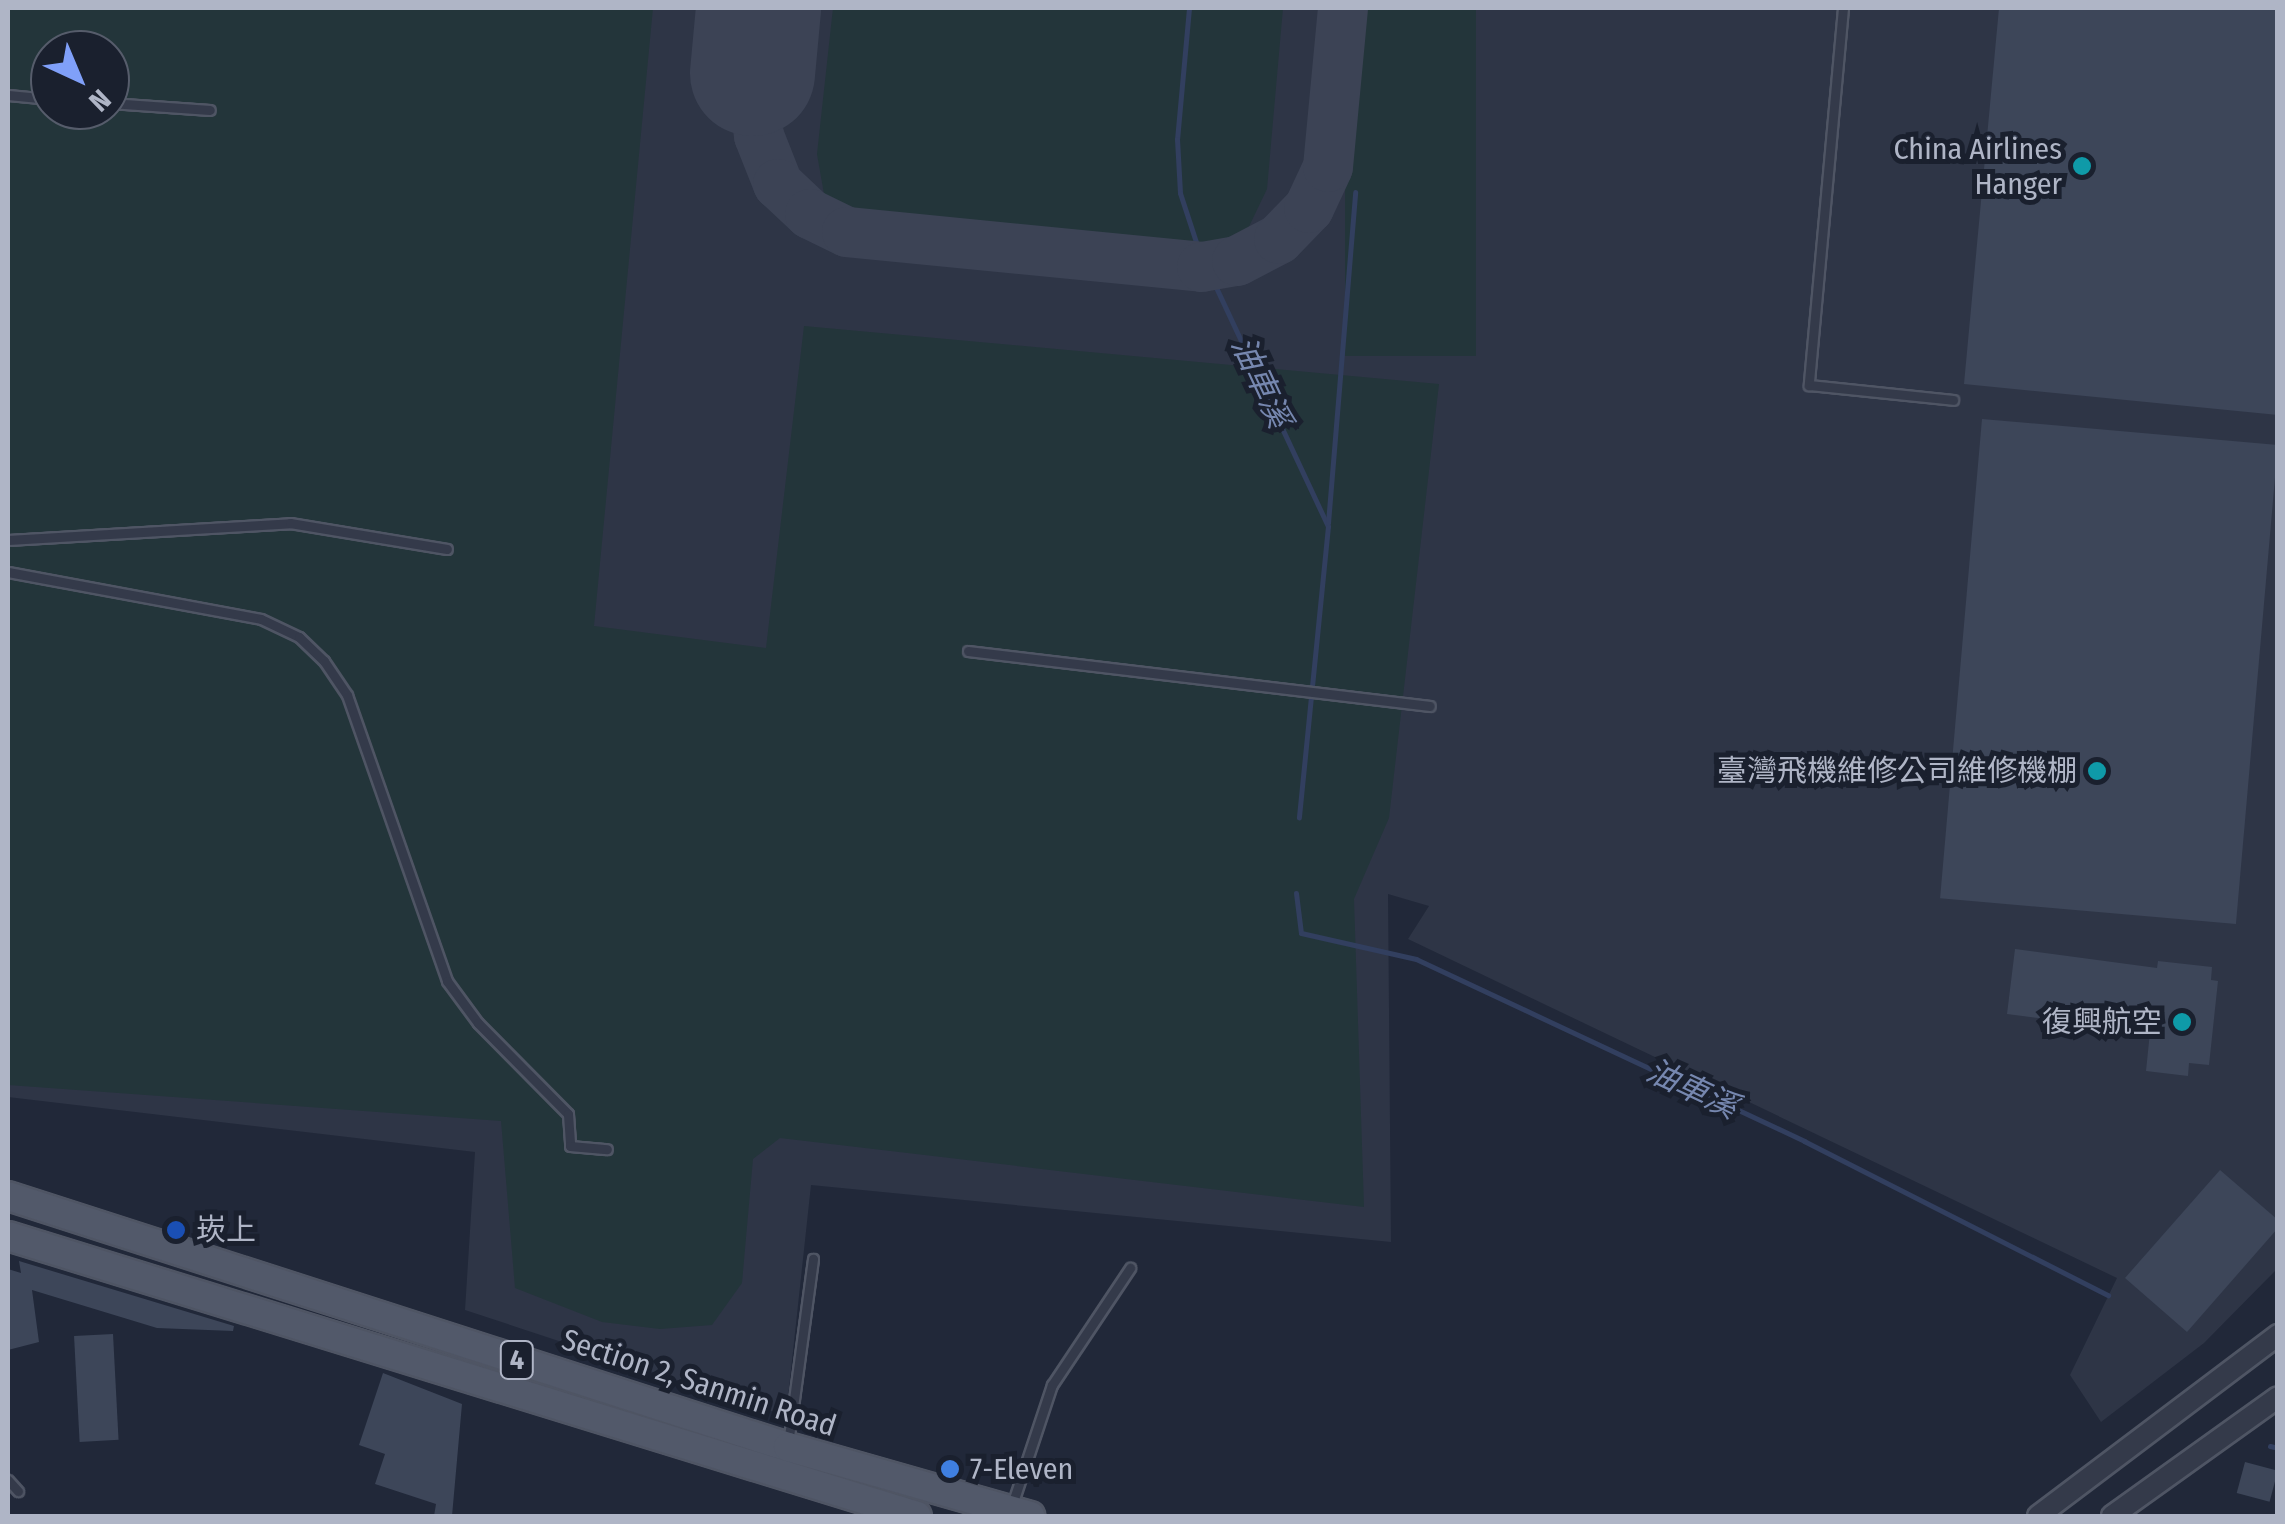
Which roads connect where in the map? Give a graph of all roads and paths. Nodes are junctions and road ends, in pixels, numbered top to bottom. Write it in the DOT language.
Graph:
graph roads {
  1 [pos="1843,8"];
  2 [pos="130,104"];
  3 [pos="210,110"];
  4 [pos="1954,400"];
  5 [pos="8,540"];
  6 [pos="447,549"];
  7 [pos="8,572"];
  8 [pos="968,651"];
  9 [pos="1430,706"];
  10 [pos="607,1150"];
  11 [pos="8,1196"];
  12 [pos="8,1236"];
  13 [pos="813,1259"];
  14 [pos="1130,1268"];
  15 [pos="2278,1335"];
  16 [pos="2278,1397"];
  17 [pos="788,1447"];
  18 [pos="8,1480"];
  19 [pos="18,1490"];
  20 [pos="1020,1514"];
  21 [pos="914,1516"];
  22 [pos="2038,1516"];
  23 [pos="2112,1516"];
  1 -- 4 [label="lane"];
  2 -- 3 [label="lane"];
  5 -- 6 [label="lane"];
  7 -- 10 [label="lane"];
  8 -- 9 [label="lane"];
  11 -- 17 [label="main road, Section 2, Sanmin Road / 4"];
  12 -- 21 [label="main road, Section 2, Sanmin Road / 4"];
  13 -- 17 [label="lane"];
  14 -- 20 [label="lane"];
  15 -- 22 [label="street"];
  16 -- 23 [label="street"];
  17 -- 20 [label="main road, Section 2, Sanmin Road / 4"];
  18 -- 19 [label="lane"];
}
